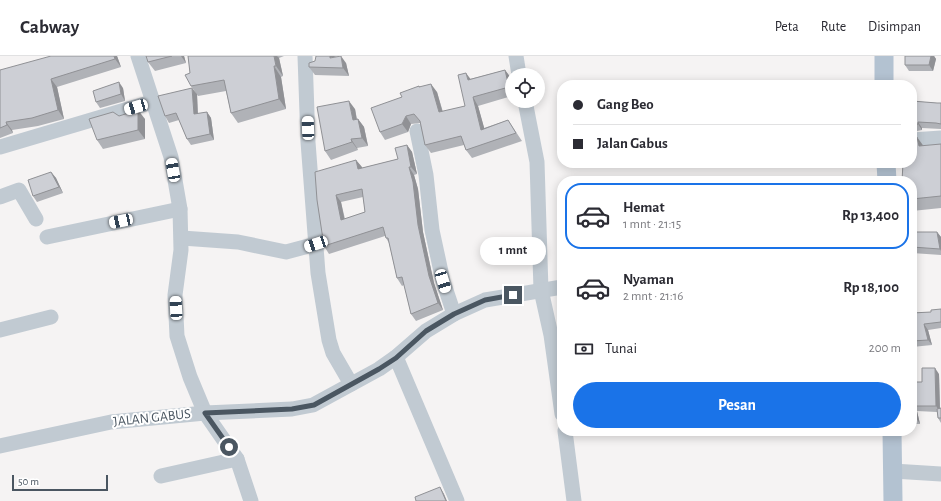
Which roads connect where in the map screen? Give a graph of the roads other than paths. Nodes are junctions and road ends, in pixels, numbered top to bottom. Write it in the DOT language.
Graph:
graph roads {
  1 [pos="138,56"];
  2 [pos="305,56"];
  3 [pos="516,56"];
  4 [pos="884,56"];
  5 [pos="518,68"];
  6 [pos="884,80"];
  7 [pos="152,102"];
  8 [pos="526,108"];
  9 [pos="417,131"];
  10 [pos="941,138"];
  11 [pos="917,140"];
  12 [pos="0,147"];
  13 [pos="0,197"];
  14 [pos="180,209"];
  15 [pos="36,219"];
  16 [pos="47,237"];
  17 [pos="182,238"];
  18 [pos="316,244"];
  19 [pos="551,288"];
  20 [pos="454,314"];
  21 [pos="51,317"];
  22 [pos="0,330"];
  23 [pos="396,358"];
  24 [pos="379,369"];
  25 [pos="405,377"];
  26 [pos="557,378"];
  27 [pos="351,384"];
  28 [pos="205,413"];
  29 [pos="566,436"];
  30 [pos="892,436"];
  31 [pos="0,446"];
  32 [pos="238,459"];
  33 [pos="893,470"];
  34 [pos="941,474"];
  35 [pos="161,476"];
  36 [pos="251,501"];
  37 [pos="457,501"];
  38 [pos="574,501"];
  39 [pos="893,501"];
  1 -- 7 [label="street"];
  2 -- 18 [label="street"];
  3 -- 5 [label="street"];
  4 -- 6 [label="main road"];
  7 -- 12 [label="street"];
  7 -- 14 [label="street"];
  8 -- 19 [label="street"];
  9 -- 20 [label="street"];
  10 -- 11 [label="street"];
  13 -- 15 [label="street"];
  14 -- 16 [label="street"];
  14 -- 17 [label="street"];
  17 -- 18 [label="street"];
  17 -- 28 [label="street"];
  18 -- 27 [label="street"];
  19 -- 20 [label="street, JALAN GABUS"];
  19 -- 26 [label="street"];
  20 -- 23 [label="street, JALAN GABUS"];
  21 -- 22 [label="street"];
  23 -- 24 [label="street, JALAN GABUS"];
  23 -- 25 [label="street"];
  24 -- 25 [label="street"];
  24 -- 27 [label="street, JALAN GABUS"];
  25 -- 37 [label="street"];
  27 -- 28 [label="street, JALAN GABUS"];
  28 -- 31 [label="street, JALAN GABUS"];
  28 -- 32 [label="street"];
  29 -- 38 [label="street"];
  30 -- 33 [label="main road"];
  32 -- 35 [label="street"];
  32 -- 36 [label="street"];
  33 -- 34 [label="street"];
  33 -- 39 [label="main road"];
}
